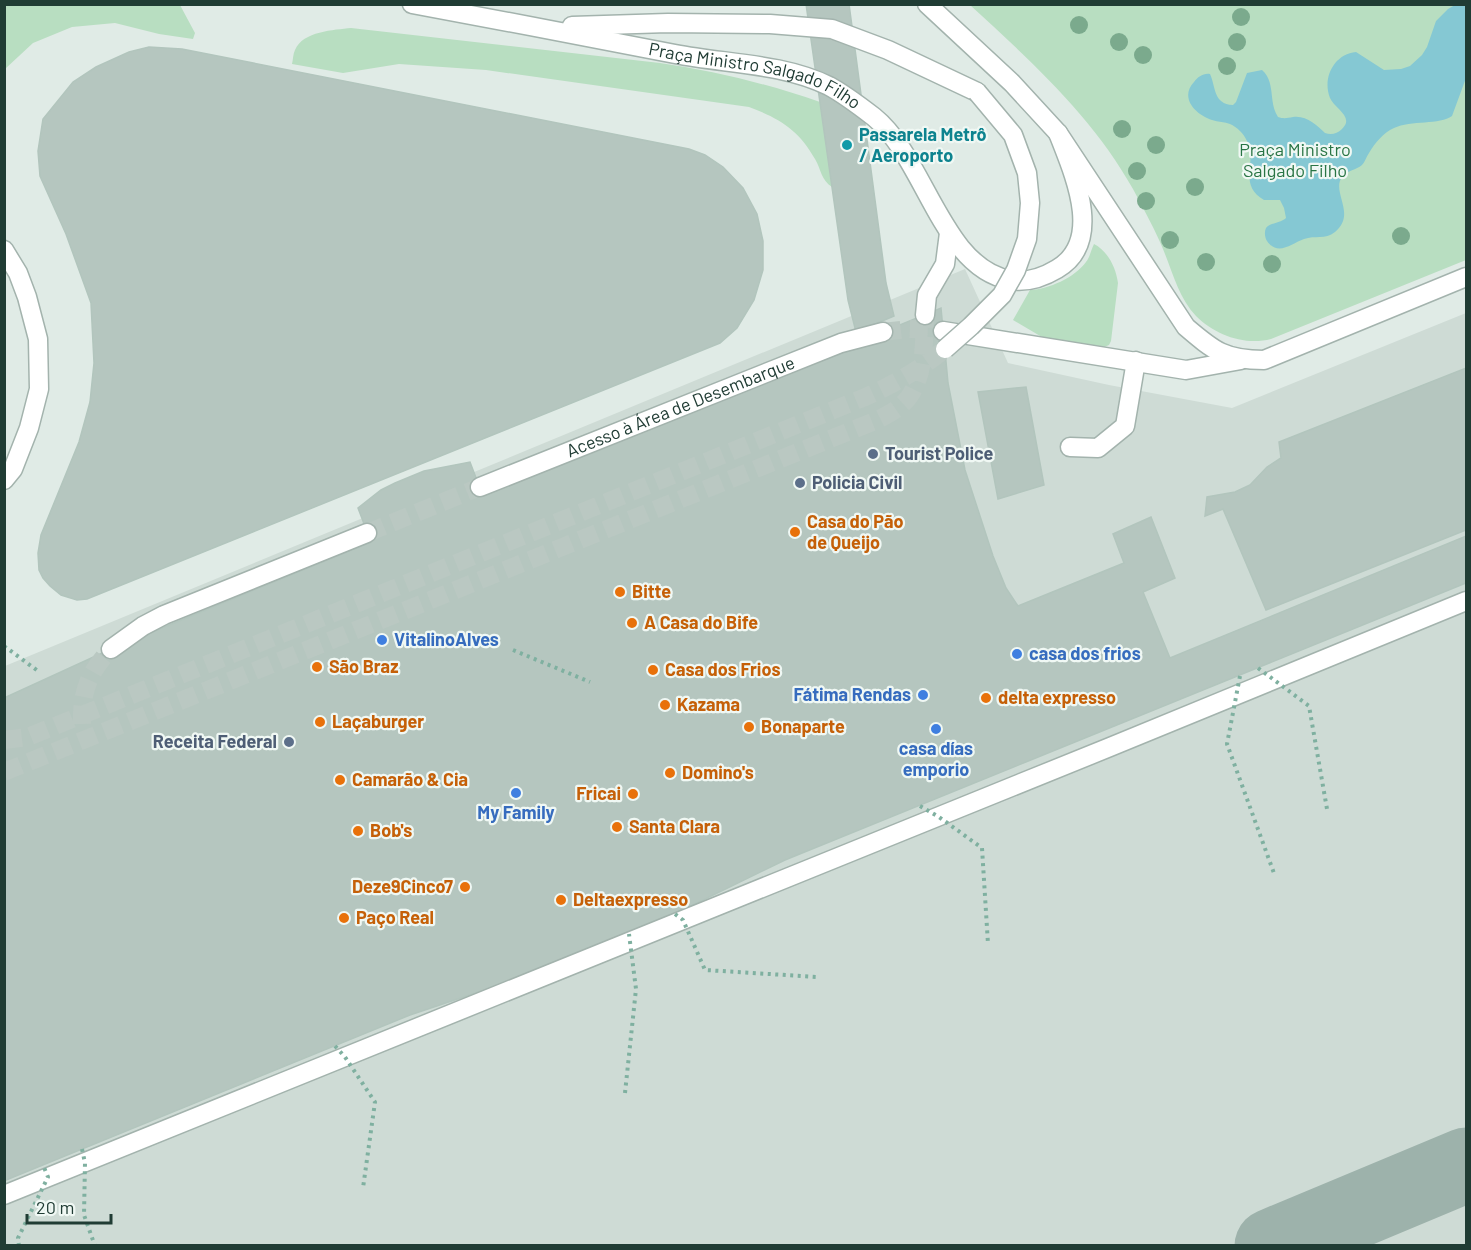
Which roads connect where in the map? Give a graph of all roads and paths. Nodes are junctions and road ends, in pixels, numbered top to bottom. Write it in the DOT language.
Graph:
graph roads {
  1 [pos="412,4"];
  2 [pos="927,4"];
  3 [pos="540,27"];
  4 [pos="1058,133"];
  5 [pos="949,233"];
  6 [pos="4,250"];
  7 [pos="1467,277"];
  8 [pos="925,315"];
  9 [pos="884,332"];
  10 [pos="1241,360"];
  11 [pos="1136,361"];
  12 [pos="1071,447"];
  13 [pos="4,480"];
  14 [pos="480,487"];
  15 [pos="367,533"];
  16 [pos="1467,601"];
  17 [pos="4,646"];
  18 [pos="111,649"];
  19 [pos="513,650"];
  20 [pos="1258,668"];
  21 [pos="38,671"];
  22 [pos="1240,676"];
  23 [pos="1274,680"];
  24 [pos="591,682"];
  25 [pos="1238,694"];
  26 [pos="920,806"];
  27 [pos="1327,809"];
  28 [pos="939,817"];
  29 [pos="1275,876"];
  30 [pos="679,917"];
  31 [pos="630,938"];
  32 [pos="988,944"];
  33 [pos="817,977"];
  34 [pos="340,1051"];
  35 [pos="625,1093"];
  36 [pos="83,1156"];
  37 [pos="46,1171"];
  38 [pos="363,1188"];
  39 [pos="4,1195"];
  40 [pos="19,1245"];
  41 [pos="95,1245"];
  1 -- 3 [label="street, Praça Ministro Salgado Filho"];
  2 -- 4 [label="street, Praça Ministro Salgado Filho"];
  3 -- 5 [label="street, Praça Ministro Salgado Filho"];
  3 -- 11 [label="street, Praça Ministro Salgado Filho, bridge"];
  4 -- 5 [label="street, Praça Ministro Salgado Filho"];
  4 -- 10 [label="street, Praça Ministro Salgado Filho"];
  5 -- 8 [label="street"];
  6 -- 13 [label="street"];
  7 -- 10 [label="street, Praça Ministro Salgado Filho"];
  9 -- 14 [label="street, Acesso à Área de Desembarque"];
  10 -- 11 [label="street"];
  11 -- 12 [label="street"];
  15 -- 18 [label="street"];
  16 -- 23 [label="street"];
  17 -- 21 [label="path"];
  19 -- 24 [label="path"];
  20 -- 23 [label="path, bridge"];
  22 -- 25 [label="path, bridge"];
  23 -- 25 [label="street"];
  23 -- 27 [label="path, bridge"];
  25 -- 28 [label="street"];
  25 -- 29 [label="path, bridge"];
  26 -- 28 [label="path, bridge"];
  28 -- 30 [label="street"];
  28 -- 32 [label="path, bridge"];
  30 -- 31 [label="street"];
  30 -- 33 [label="path, bridge"];
  31 -- 34 [label="street"];
  31 -- 35 [label="path, bridge"];
  34 -- 36 [label="street"];
  34 -- 38 [label="path, bridge"];
  36 -- 37 [label="street"];
  36 -- 41 [label="path, bridge"];
  37 -- 39 [label="street"];
  37 -- 40 [label="path, bridge"];
}
